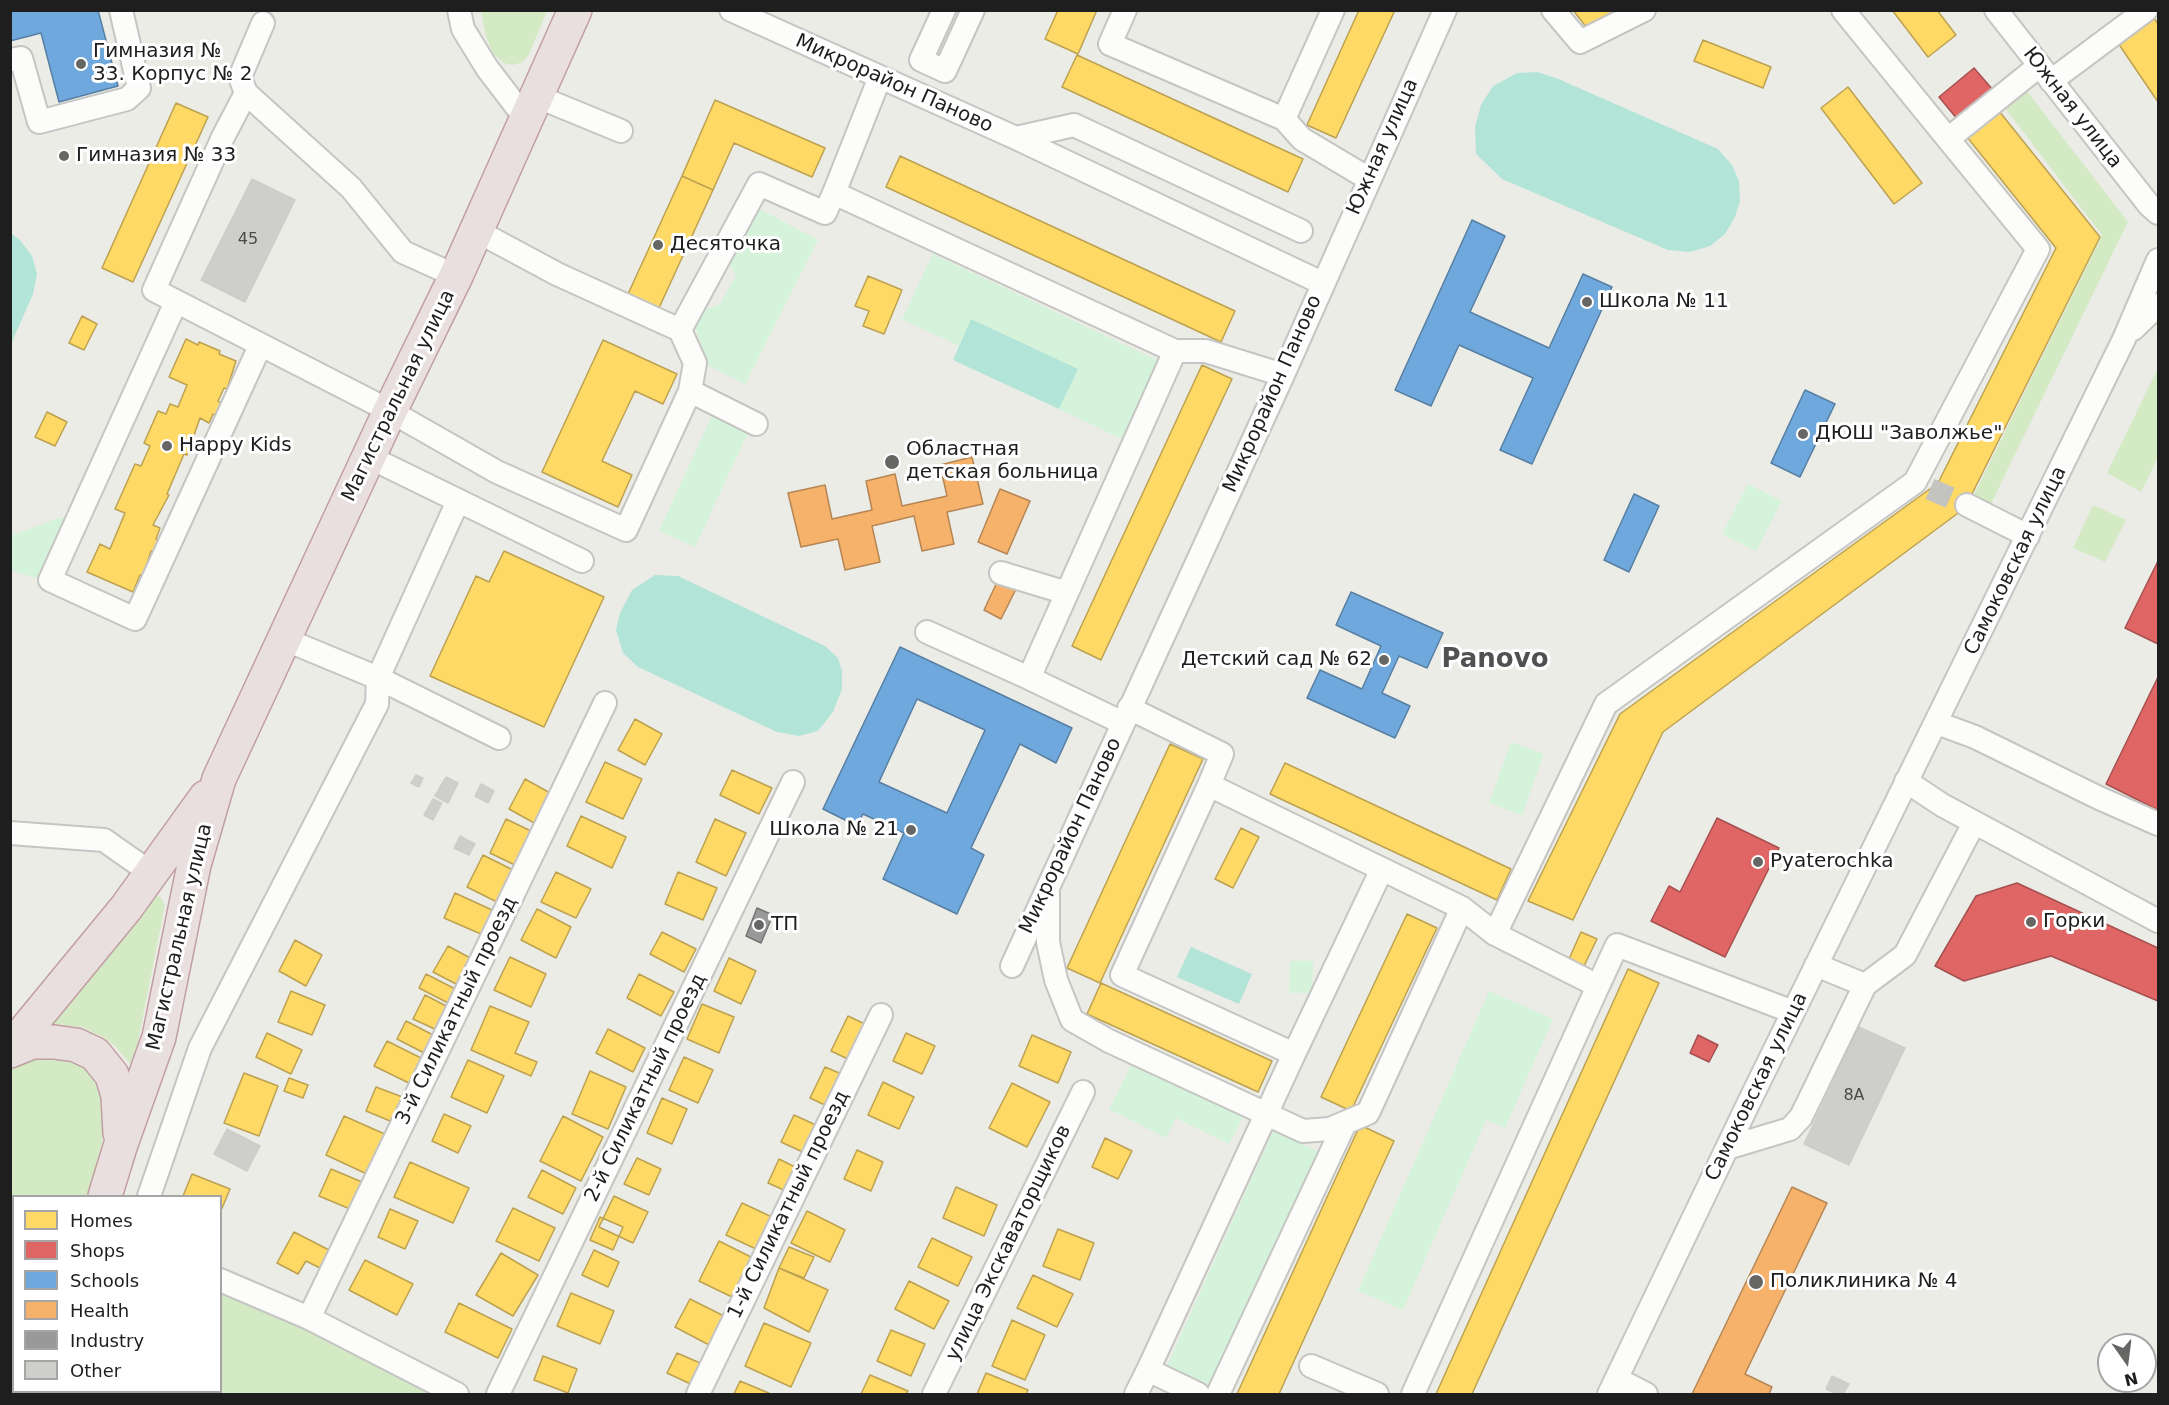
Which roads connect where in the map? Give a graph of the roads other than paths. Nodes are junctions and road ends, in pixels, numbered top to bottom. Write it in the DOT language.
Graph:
graph roads {
  1 [pos="121,10"];
  2 [pos="459,10"];
  3 [pos="575,10"];
  4 [pos="731,10"];
  5 [pos="944,10"];
  6 [pos="973,10"];
  7 [pos="1125,10"];
  8 [pos="1333,10"];
  9 [pos="1445,10"];
  10 [pos="1553,10"];
  11 [pos="1644,10"];
  12 [pos="1843,10"];
  13 [pos="1996,10"];
  14 [pos="2146,10"];
  15 [pos="262,23"];
  16 [pos="10,60"];
  17 [pos="921,60"];
  18 [pos="2045,74"];
  19 [pos="880,77"];
  20 [pos="905,88"];
  21 [pos="246,93"];
  22 [pos="531,108"];
  23 [pos="1284,119"];
  24 [pos="621,131"];
  25 [pos="1016,138"];
  26 [pos="1948,139"];
  27 [pos="1369,179"];
  28 [pos="834,193"];
  29 [pos="2155,215"];
  30 [pos="477,231"];
  31 [pos="1301,231"];
  32 [pos="2158,260"];
  33 [pos="2158,274"];
  34 [pos="456,276"];
  35 [pos="1322,283"];
  36 [pos="176,302"];
  37 [pos="2158,305"];
  38 [pos="680,330"];
  39 [pos="2124,339"];
  40 [pos="260,346"];
  41 [pos="1175,351"];
  42 [pos="1283,375"];
  43 [pos="690,391"];
  44 [pos="390,411"];
  45 [pos="756,424"];
  46 [pos="369,457"];
  47 [pos="458,501"];
  48 [pos="1966,506"];
  49 [pos="2028,536"];
  50 [pos="582,561"];
  51 [pos="1001,573"];
  52 [pos="1067,593"];
  53 [pos="927,632"];
  54 [pos="284,639"];
  55 [pos="378,678"];
  56 [pos="1029,678"];
  57 [pos="604,703"];
  58 [pos="1126,716"];
  59 [pos="1937,723"];
  60 [pos="499,738"];
  61 [pos="219,779"];
  62 [pos="1906,781"];
  63 [pos="793,782"];
  64 [pos="1209,785"];
  65 [pos="1974,823"];
  66 [pos="2158,824"];
  67 [pos="10,833"];
  68 [pos="1382,870"];
  69 [pos="151,873"];
  70 [pos="1048,885"];
  71 [pos="1461,908"];
  72 [pos="2158,921"];
  73 [pos="1495,934"];
  74 [pos="1816,965"];
  75 [pos="1012,966"];
  76 [pos="1864,985"];
  77 [pos="1598,986"];
  78 [pos="1793,1012"];
  79 [pos="881,1015"];
  80 [pos="10,1050"];
  81 [pos="1294,1054"];
  82 [pos="1083,1092"];
  83 [pos="1266,1114"];
  84 [pos="1345,1123"];
  85 [pos="120,1146"];
  86 [pos="1727,1148"];
  87 [pos="106,1195"];
  88 [pos="149,1195"];
  89 [pos="222,1281"];
  90 [pos="309,1318"];
  91 [pos="1311,1366"];
  92 [pos="1148,1370"];
  93 [pos="1613,1387"];
  94 [pos="457,1395"];
  95 [pos="498,1395"];
  96 [pos="698,1395"];
  97 [pos="934,1395"];
  98 [pos="1136,1395"];
  99 [pos="1198,1395"];
  100 [pos="1218,1395"];
  101 [pos="1377,1395"];
  102 [pos="1413,1395"];
  103 [pos="1646,1395"];
  1 -- 16 [label="street"];
  2 -- 22 [label="street"];
  3 -- 22 [label="highway, Магистральная улица"];
  4 -- 19 [label="street, Микрорайон Паново"];
  5 -- 17 [label="street"];
  6 -- 17 [label="street"];
  7 -- 23 [label="street"];
  8 -- 23 [label="street"];
  9 -- 27 [label="street, Южная улица"];
  10 -- 11 [label="street"];
  12 -- 26 [label="street"];
  13 -- 18 [label="street, Южная улица"];
  14 -- 18 [label="street"];
  15 -- 21 [label="street"];
  17 -- 20 [label="street"];
  18 -- 26 [label="street"];
  18 -- 29 [label="street, Южная улица"];
  19 -- 20 [label="street, Микрорайон Паново"];
  19 -- 28 [label="street"];
  20 -- 25 [label="street, Микрорайон Паново"];
  21 -- 34 [label="street"];
  21 -- 36 [label="street"];
  22 -- 24 [label="street"];
  22 -- 30 [label="highway, Магистральная улица"];
  23 -- 27 [label="street"];
  25 -- 31 [label="street"];
  25 -- 35 [label="street, Микрорайон Паново"];
  26 -- 73 [label="street"];
  27 -- 35 [label="street, Южная улица"];
  28 -- 38 [label="street"];
  28 -- 41 [label="street"];
  30 -- 34 [label="highway, Магистральная улица"];
  30 -- 38 [label="street"];
  32 -- 33 [label="street"];
  32 -- 39 [label="street, Самоковская улица"];
  34 -- 44 [label="highway, Магистральная улица"];
  35 -- 42 [label="street, Микрорайон Паново"];
  36 -- 40 [label="street"];
  36 -- 40 [label="street"];
  37 -- 39 [label="street, Самоковская улица"];
  38 -- 43 [label="street"];
  39 -- 49 [label="street, Самоковская улица"];
  40 -- 44 [label="street"];
  41 -- 42 [label="street"];
  41 -- 52 [label="street"];
  42 -- 58 [label="street, Микрорайон Паново"];
  43 -- 44 [label="street"];
  43 -- 45 [label="street"];
  44 -- 46 [label="highway, Магистральная улица"];
  46 -- 47 [label="street"];
  46 -- 54 [label="highway, Магистральная улица"];
  47 -- 50 [label="street"];
  47 -- 55 [label="street"];
  48 -- 49 [label="street"];
  49 -- 59 [label="street, Самоковская улица"];
  51 -- 52 [label="street"];
  52 -- 56 [label="street"];
  53 -- 56 [label="street"];
  54 -- 55 [label="street"];
  54 -- 61 [label="highway, Магистральная улица"];
  55 -- 60 [label="street"];
  55 -- 88 [label="street"];
  56 -- 58 [label="street"];
  57 -- 90 [label="street, 3-й Силикатный проезд"];
  58 -- 64 [label="street"];
  58 -- 70 [label="street, Микрорайон Паново"];
  59 -- 62 [label="street, Самоковская улица"];
  59 -- 66 [label="street"];
  61 -- 69 [label="highway, Магистральная улица"];
  61 -- 85 [label="highway, Магистральная улица"];
  62 -- 65 [label="street"];
  62 -- 74 [label="street, Самоковская улица"];
  63 -- 95 [label="street, 2-й Силикатный проезд"];
  64 -- 68 [label="street"];
  64 -- 81 [label="street"];
  65 -- 72 [label="street"];
  65 -- 76 [label="street"];
  67 -- 69 [label="street"];
  68 -- 71 [label="street"];
  68 -- 81 [label="street"];
  69 -- 80 [label="highway, Магистральная улица"];
  70 -- 75 [label="street, Микрорайон Паново"];
  70 -- 83 [label="street"];
  71 -- 73 [label="street"];
  71 -- 84 [label="street"];
  73 -- 77 [label="street"];
  74 -- 76 [label="street"];
  74 -- 78 [label="street, Самоковская улица"];
  76 -- 86 [label="street"];
  77 -- 78 [label="street"];
  77 -- 102 [label="street"];
  78 -- 86 [label="street, Самоковская улица"];
  79 -- 96 [label="street, 1-й Силикатный проезд"];
  80 -- 85 [label="highway"];
  81 -- 83 [label="street"];
  82 -- 97 [label="street, улица Экскаваторщиков"];
  83 -- 84 [label="street"];
  83 -- 92 [label="street"];
  84 -- 100 [label="street"];
  85 -- 87 [label="highway, Магистральная улица"];
  86 -- 93 [label="street, Самоковская улица"];
  89 -- 90 [label="street"];
  90 -- 94 [label="street"];
  91 -- 101 [label="street"];
  92 -- 98 [label="street"];
  92 -- 99 [label="street"];
  93 -- 103 [label="street"];
}
